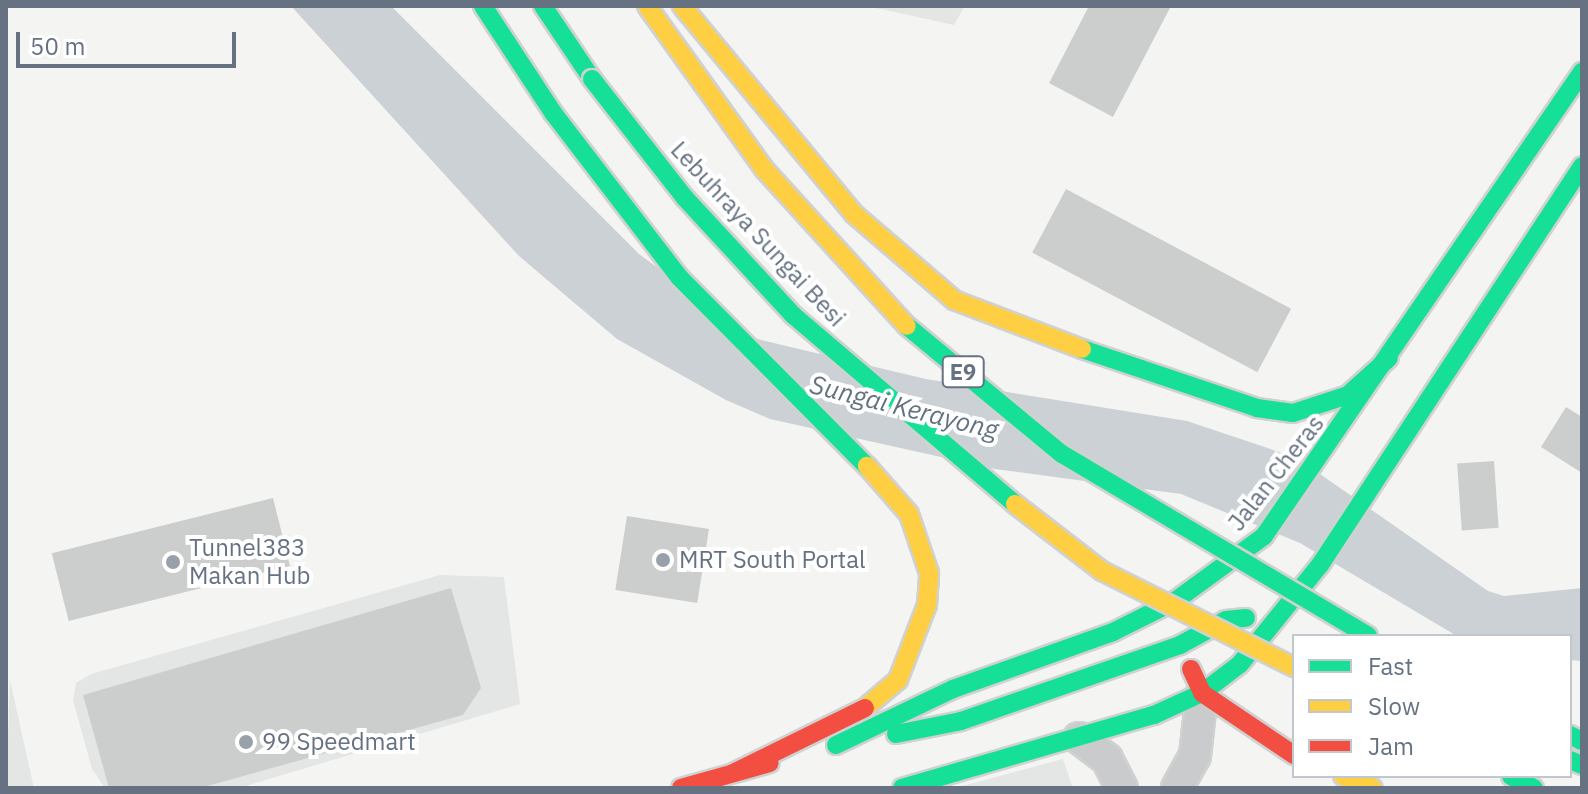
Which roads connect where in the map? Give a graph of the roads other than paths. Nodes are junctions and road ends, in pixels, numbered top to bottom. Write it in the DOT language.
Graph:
graph roads {
  1 [pos="483,6"];
  2 [pos="543,6"];
  3 [pos="647,6"];
  4 [pos="682,6"];
  5 [pos="1582,72"];
  6 [pos="1582,166"];
  7 [pos="1389,358"];
  8 [pos="1316,570"];
  9 [pos="1175,601"];
  10 [pos="1272,624"];
  11 [pos="1319,633"];
  12 [pos="1292,634"];
  13 [pos="1365,634"];
  14 [pos="1180,645"];
  15 [pos="1292,666"];
  16 [pos="1202,693"];
  17 [pos="1079,738"];
  18 [pos="834,746"];
  19 [pos="1292,754"];
  20 [pos="733,773"];
  21 [pos="1348,778"];
  22 [pos="1515,778"];
  23 [pos="681,788"];
  24 [pos="902,788"];
  25 [pos="1122,788"];
  26 [pos="1177,788"];
  27 [pos="1373,788"];
  28 [pos="1534,788"];
  1 -- 20 [label="main road"];
  2 -- 15 [label="main road, Lebuhraya Sungai Besi, bridge"];
  3 -- 13 [label="main road, Lebuhraya Sungai Besi / E9, bridge"];
  4 -- 7 [label="main road"];
  5 -- 7 [label="main road, Jalan Cheras"];
  6 -- 8 [label="main road"];
  7 -- 9 [label="main road, Jalan Cheras"];
  8 -- 10 [label="main road"];
  8 -- 11 [label="main road"];
  9 -- 14 [label="main road"];
  9 -- 18 [label="main road, Jalan Cheras"];
  10 -- 12 [label="main road"];
  10 -- 14 [label="main road"];
  10 -- 16 [label="main road"];
  14 -- 16 [label="main road"];
  14 -- 18 [label="main road"];
  16 -- 17 [label="main road"];
  16 -- 19 [label="main road"];
  16 -- 26 [label="street"];
  17 -- 24 [label="main road"];
  17 -- 25 [label="street"];
  18 -- 20 [label="main road, Jalan Cheras"];
  20 -- 23 [label="main road, Jalan Cheras"];
  21 -- 27 [label="main road"];
  22 -- 28 [label="main road"];
}
